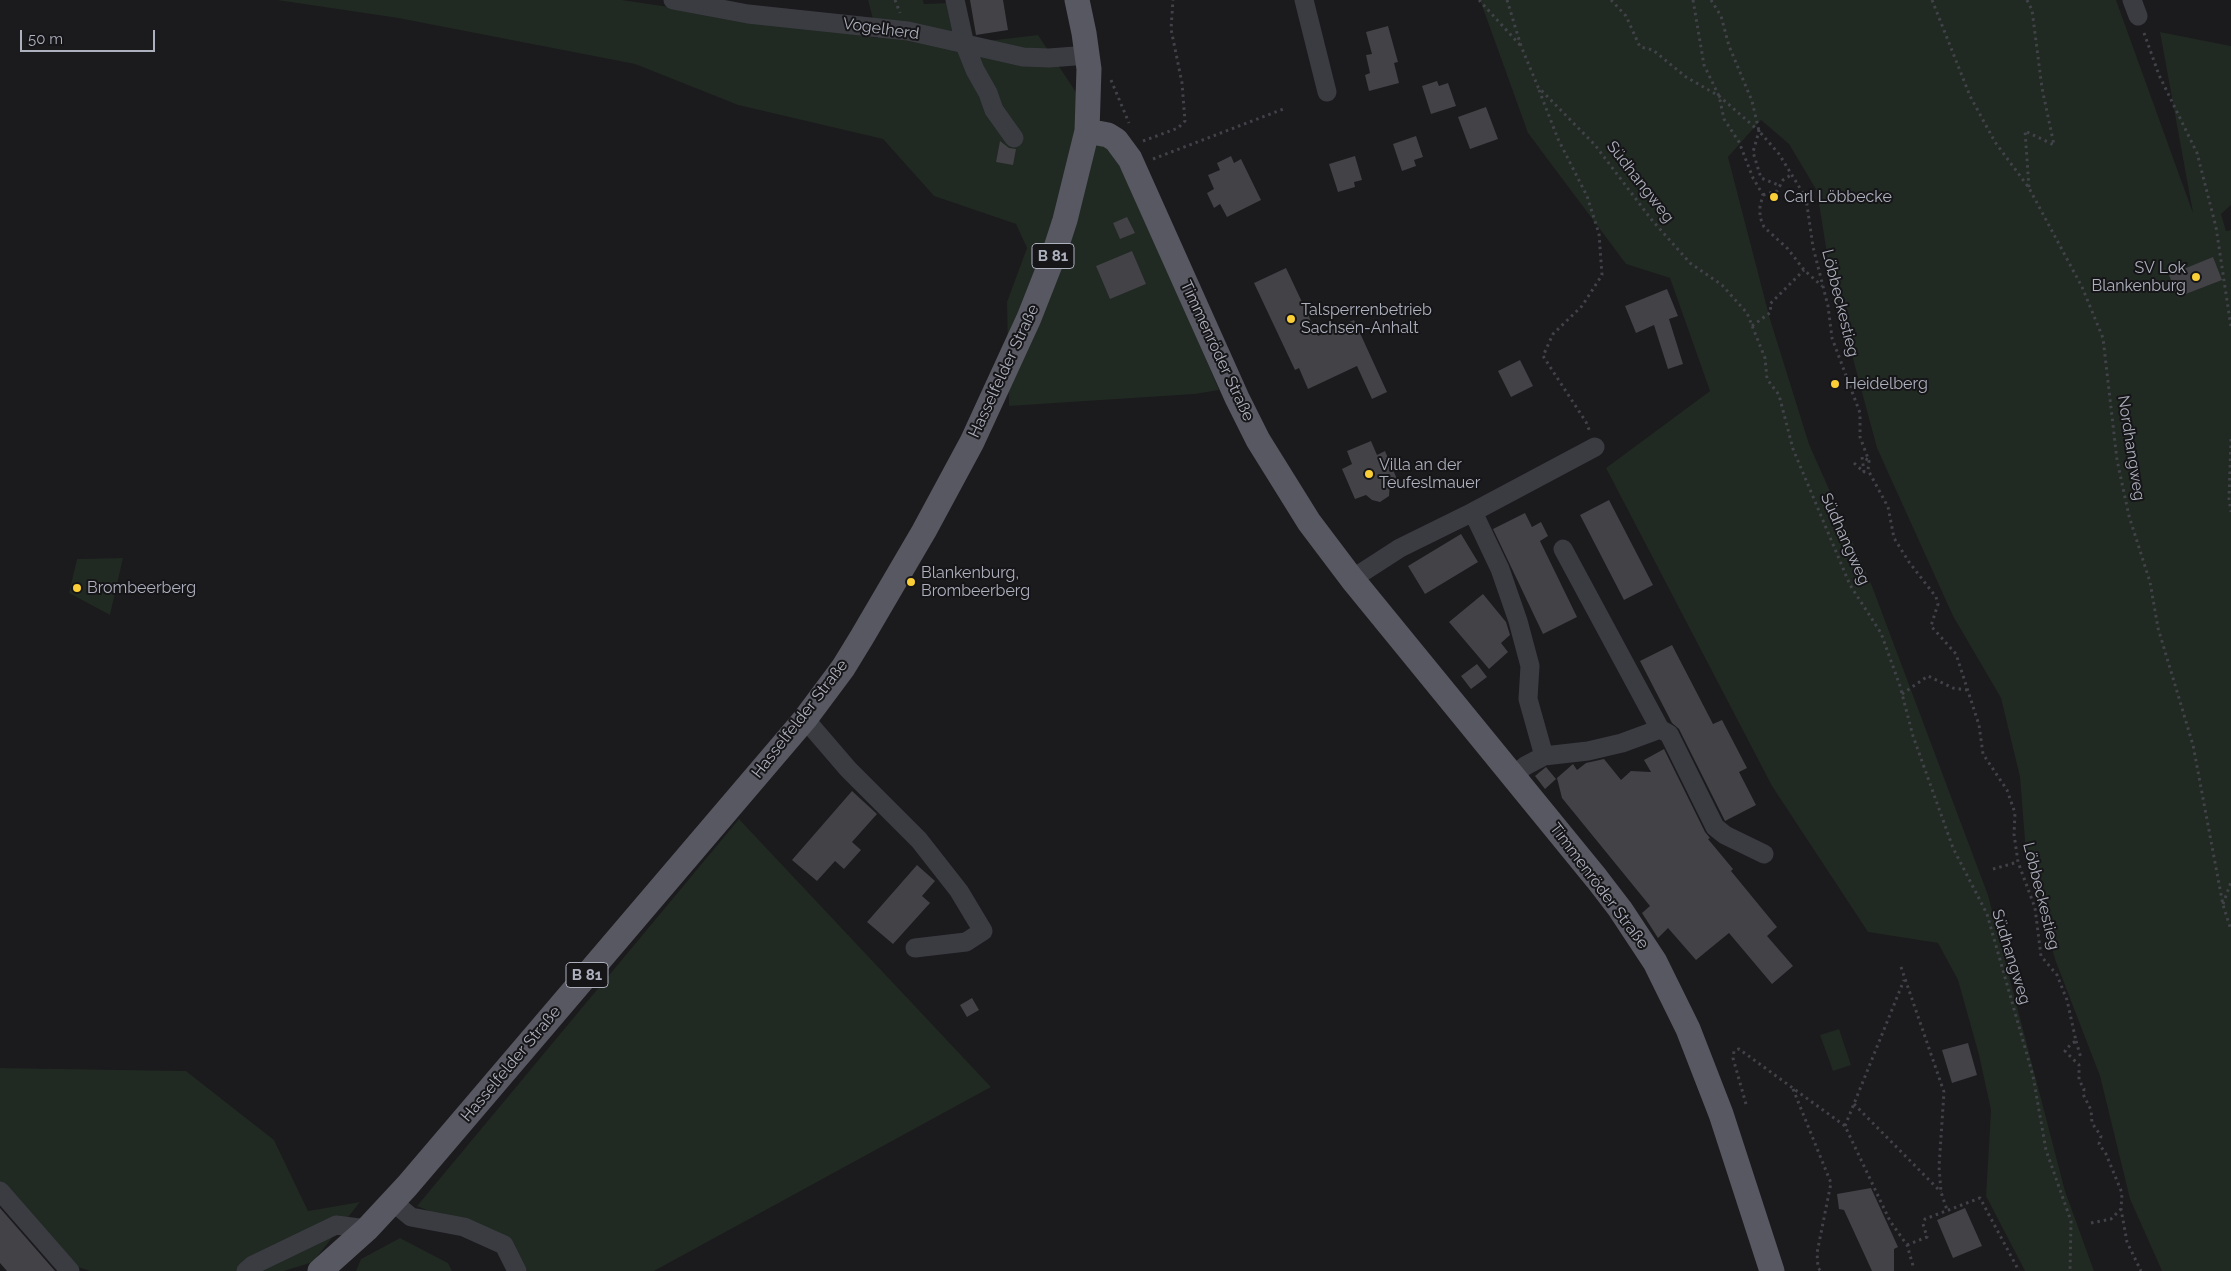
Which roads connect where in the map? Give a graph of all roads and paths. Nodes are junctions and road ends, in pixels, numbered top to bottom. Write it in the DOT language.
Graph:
graph roads {
  1 [pos="673,0"];
  2 [pos="955,0"];
  3 [pos="1077,0"];
  4 [pos="1173,0"];
  5 [pos="1304,0"];
  6 [pos="1478,0"];
  7 [pos="1507,0"];
  8 [pos="1611,0"];
  9 [pos="1694,0"];
  10 [pos="1710,0"];
  11 [pos="1932,0"];
  12 [pos="2027,0"];
  13 [pos="2135,8"];
  14 [pos="965,45"];
  15 [pos="1521,46"];
  16 [pos="1088,54"];
  17 [pos="1108,73"];
  18 [pos="1538,88"];
  19 [pos="1327,92"];
  20 [pos="1719,96"];
  21 [pos="1286,108"];
  22 [pos="1130,126"];
  23 [pos="1087,131"];
  24 [pos="1759,131"];
  25 [pos="1014,138"];
  26 [pos="1138,143"];
  27 [pos="1135,168"];
  28 [pos="1792,175"];
  29 [pos="1781,186"];
  30 [pos="2029,188"];
  31 [pos="1763,195"];
  32 [pos="1804,270"];
  33 [pos="1823,286"];
  34 [pos="1752,326"];
  35 [pos="2231,327"];
  36 [pos="2231,439"];
  37 [pos="1595,447"];
  38 [pos="1869,461"];
  39 [pos="1854,464"];
  40 [pos="1473,512"];
  41 [pos="2231,512"];
  42 [pos="1563,549"];
  43 [pos="1352,579"];
  44 [pos="1967,690"];
  45 [pos="1902,694"];
  46 [pos="805,719"];
  47 [pos="1660,729"];
  48 [pos="1544,756"];
  49 [pos="1514,776"];
  50 [pos="1764,854"];
  51 [pos="2018,862"];
  52 [pos="1993,869"];
  53 [pos="2231,882"];
  54 [pos="2223,905"];
  55 [pos="2231,930"];
  56 [pos="914,948"];
  57 [pos="1901,967"];
  58 [pos="1904,980"];
  59 [pos="2076,1042"];
  60 [pos="2081,1058"];
  61 [pos="1793,1088"];
  62 [pos="1746,1104"];
  63 [pos="1854,1104"];
  64 [pos="1846,1126"];
  65 [pos="0,1191"];
  66 [pos="1941,1192"];
  67 [pos="393,1202"];
  68 [pos="2121,1209"];
  69 [pos="1947,1210"];
  70 [pos="2090,1223"];
  71 [pos="367,1229"];
  72 [pos="1907,1246"];
  73 [pos="1914,1269"];
  74 [pos="70,1271"];
  75 [pos="246,1271"];
  76 [pos="320,1271"];
  77 [pos="517,1271"];
  78 [pos="1772,1271"];
  79 [pos="1821,1271"];
  80 [pos="2020,1271"];
  81 [pos="2070,1271"];
  82 [pos="2141,1271"];
  1 -- 14 [label="street, Vogelherd"];
  2 -- 14 [label="street"];
  3 -- 16 [label="main road, Hasselfelder Straße / B 81"];
  4 -- 26 [label="path"];
  5 -- 19 [label="street"];
  6 -- 15 [label="path"];
  7 -- 15 [label="path, Südhangweg"];
  8 -- 20 [label="path"];
  9 -- 20 [label="path"];
  10 -- 24 [label="path, Löbbeckestieg"];
  11 -- 30 [label="path, Nordhangweg"];
  12 -- 30 [label="path"];
  13 -- 35 [label="path"];
  14 -- 16 [label="street, Vogelherd"];
  14 -- 25 [label="street"];
  15 -- 18 [label="path, Südhangweg"];
  16 -- 23 [label="main road, Hasselfelder Straße / B 81"];
  17 -- 22 [label="path"];
  18 -- 34 [label="path, Südhangweg"];
  18 -- 37 [label="path"];
  20 -- 24 [label="path"];
  20 -- 31 [label="path"];
  21 -- 27 [label="path"];
  23 -- 27 [label="main road, Timmenröder Straße"];
  23 -- 46 [label="main road, Hasselfelder Straße / B 81"];
  24 -- 28 [label="path, Löbbeckestieg"];
  24 -- 29 [label="path"];
  27 -- 43 [label="main road, Timmenröder Straße"];
  28 -- 29 [label="path"];
  28 -- 33 [label="path, Löbbeckestieg"];
  29 -- 31 [label="path"];
  30 -- 54 [label="path, Nordhangweg"];
  31 -- 32 [label="path"];
  32 -- 33 [label="path"];
  32 -- 34 [label="path"];
  33 -- 38 [label="path, Löbbeckestieg"];
  34 -- 45 [label="path, Südhangweg"];
  36 -- 41 [label="path"];
  37 -- 40 [label="street"];
  38 -- 39 [label="path"];
  38 -- 44 [label="path, Löbbeckestieg"];
  40 -- 43 [label="street"];
  40 -- 48 [label="street"];
  42 -- 47 [label="street"];
  43 -- 49 [label="main road, Timmenröder Straße"];
  44 -- 45 [label="path"];
  44 -- 51 [label="path, Löbbeckestieg"];
  45 -- 81 [label="path, Südhangweg"];
  46 -- 56 [label="street"];
  46 -- 67 [label="main road, Hasselfelder Straße / B 81"];
  47 -- 48 [label="street"];
  47 -- 50 [label="street"];
  48 -- 49 [label="street"];
  49 -- 78 [label="main road, Timmenröder Straße"];
  51 -- 52 [label="path"];
  51 -- 59 [label="path, Löbbeckestieg"];
  53 -- 54 [label="path"];
  54 -- 55 [label="path, Nordhangweg"];
  57 -- 58 [label="path"];
  58 -- 63 [label="path"];
  58 -- 66 [label="path"];
  59 -- 60 [label="path"];
  59 -- 68 [label="path, Löbbeckestieg"];
  61 -- 62 [label="path"];
  61 -- 64 [label="path"];
  61 -- 79 [label="path"];
  63 -- 64 [label="path"];
  63 -- 66 [label="path"];
  64 -- 72 [label="path"];
  65 -- 74 [label="street"];
  66 -- 69 [label="path"];
  67 -- 71 [label="main road, Hasselfelder Straße / B 81"];
  67 -- 77 [label="street"];
  68 -- 70 [label="path"];
  68 -- 82 [label="path, Löbbeckestieg"];
  69 -- 72 [label="path"];
  69 -- 80 [label="path"];
  71 -- 75 [label="street"];
  71 -- 76 [label="main road, Hasselfelder Straße / B 81"];
  72 -- 73 [label="path"];
}
